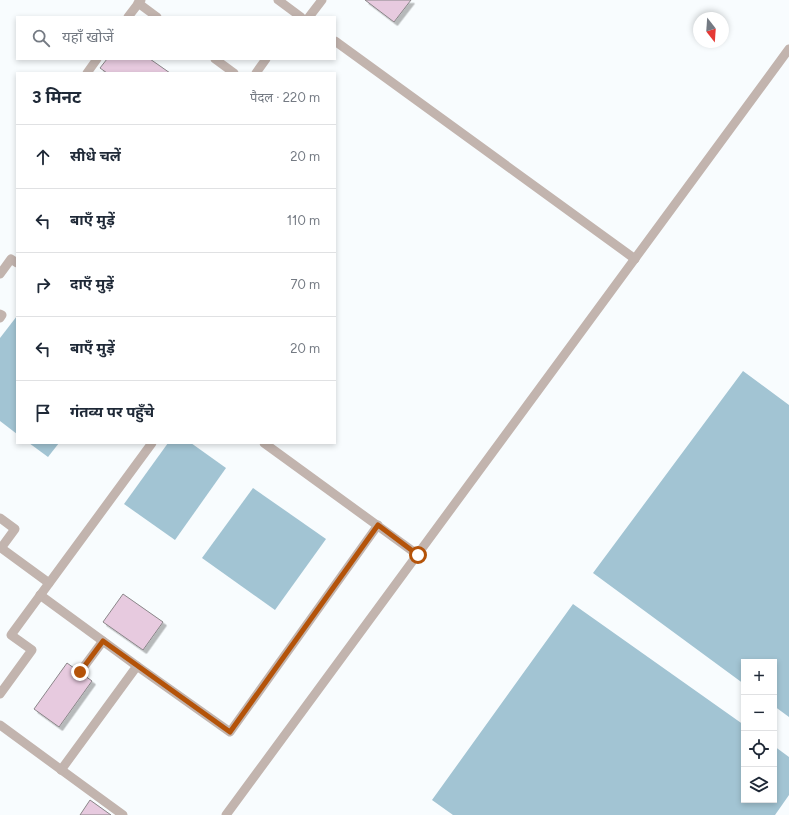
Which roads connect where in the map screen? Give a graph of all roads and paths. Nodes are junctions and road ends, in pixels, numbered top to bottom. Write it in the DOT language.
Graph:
graph roads {
  1 [pos="278,0"];
  2 [pos="322,0"];
  3 [pos="140,2"];
  4 [pos="129,16"];
  5 [pos="156,16"];
  6 [pos="299,16"];
  7 [pos="310,16"];
  8 [pos="336,42"];
  9 [pos="789,49"];
  10 [pos="96,60"];
  11 [pos="215,60"];
  12 [pos="265,60"];
  13 [pos="88,72"];
  14 [pos="233,72"];
  15 [pos="257,72"];
  16 [pos="635,259"];
  17 [pos="16,262"];
  18 [pos="0,274"];
  19 [pos="0,314"];
  20 [pos="0,318"];
  21 [pos="151,444"];
  22 [pos="265,444"];
  23 [pos="0,518"];
  24 [pos="378,525"];
  25 [pos="418,555"];
  26 [pos="49,583"];
  27 [pos="40,595"];
  28 [pos="103,641"];
  29 [pos="137,666"];
  30 [pos="80,672"];
  31 [pos="0,694"];
  32 [pos="0,726"];
  33 [pos="61,770"];
  34 [pos="123,815"];
  35 [pos="226,815"];
  1 -- 6 [label="lane"];
  2 -- 7 [label="lane"];
  3 -- 4 [label="lane"];
  3 -- 5 [label="lane"];
  8 -- 16 [label="lane"];
  9 -- 16 [label="lane"];
  10 -- 13 [label="lane"];
  11 -- 14 [label="lane"];
  12 -- 15 [label="lane"];
  16 -- 25 [label="lane"];
  17 -- 18 [label="lane"];
  19 -- 20 [label="lane"];
  21 -- 26 [label="lane"];
  22 -- 24 [label="lane"];
  23 -- 26 [label="lane"];
  24 -- 25 [label="lane"];
  24 -- 29 [label="lane"];
  25 -- 35 [label="lane"];
  26 -- 27 [label="lane"];
  27 -- 28 [label="lane"];
  27 -- 31 [label="lane"];
  28 -- 29 [label="lane"];
  28 -- 30 [label="lane"];
  29 -- 33 [label="lane"];
  32 -- 33 [label="lane"];
  33 -- 34 [label="lane"];
}
